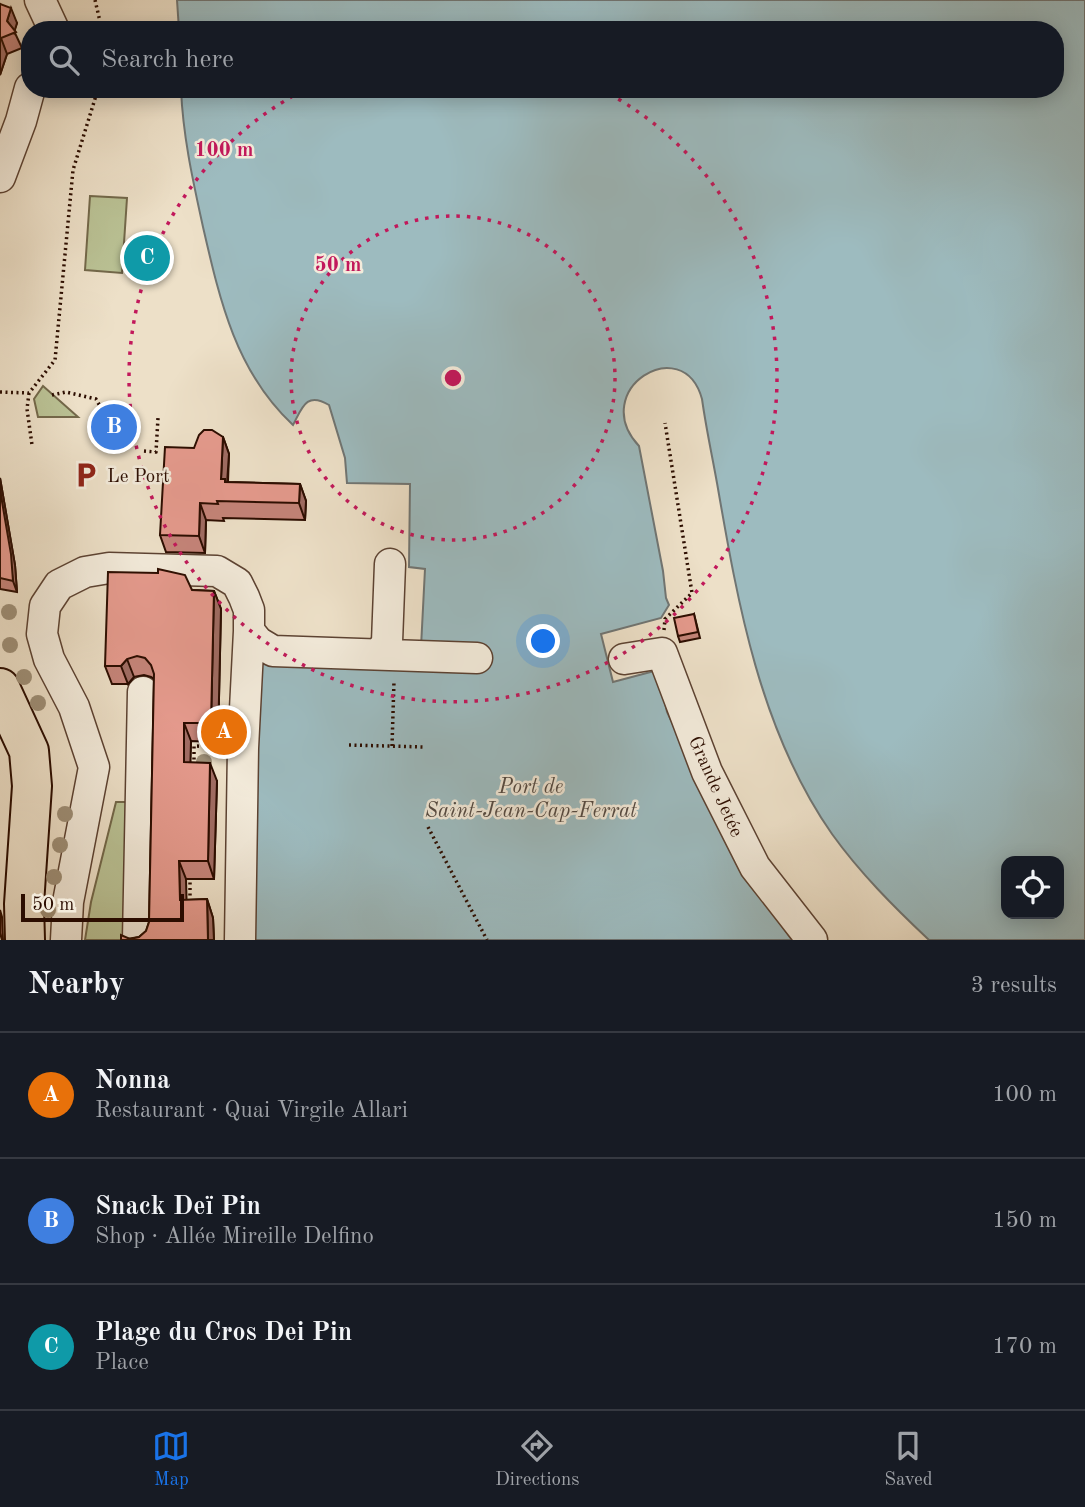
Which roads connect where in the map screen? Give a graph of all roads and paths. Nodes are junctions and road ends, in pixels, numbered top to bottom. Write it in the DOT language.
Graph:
graph roads {
  1 [pos="40,0"];
  2 [pos="95,0"];
  3 [pos="50,21"];
  4 [pos="100,21"];
  5 [pos="27,98"];
  6 [pos="95,98"];
  7 [pos="0,177"];
  8 [pos="0,392"];
  9 [pos="29,393"];
  10 [pos="52,395"];
  11 [pos="158,418"];
  12 [pos="665,423"];
  13 [pos="32,445"];
  14 [pos="101,449"];
  15 [pos="144,450"];
  16 [pos="390,564"];
  17 [pos="249,631"];
  18 [pos="662,653"];
  19 [pos="389,658"];
  20 [pos="477,658"];
  21 [pos="624,659"];
  22 [pos="0,688"];
  23 [pos="143,692"];
  24 [pos="223,737"];
  25 [pos="349,745"];
  26 [pos="392,746"];
  27 [pos="194,747"];
  28 [pos="425,747"];
  29 [pos="223,749"];
  30 [pos="193,772"];
  31 [pos="94,775"];
  32 [pos="141,776"];
  33 [pos="428,827"];
  34 [pos="191,872"];
  35 [pos="190,913"];
  36 [pos="17,916"];
  37 [pos="66,940"];
  38 [pos="138,940"];
  39 [pos="240,940"];
  40 [pos="487,940"];
  41 [pos="812,940"];
  1 -- 3 [label="street"];
  2 -- 4 [label="path"];
  5 -- 7 [label="street"];
  6 -- 9 [label="path"];
  8 -- 9 [label="path"];
  9 -- 13 [label="path"];
  10 -- 14 [label="path"];
  11 -- 15 [label="path"];
  12 -- 18 [label="path"];
  16 -- 19 [label="street"];
  17 -- 19 [label="street"];
  17 -- 31 [label="street"];
  17 -- 39 [label="street"];
  18 -- 21 [label="street"];
  18 -- 41 [label="street, Grande Jetée"];
  19 -- 20 [label="street"];
  19 -- 26 [label="path"];
  22 -- 36 [label="main road"];
  23 -- 32 [label="street"];
  24 -- 29 [label="path"];
  25 -- 26 [label="path"];
  26 -- 28 [label="path"];
  27 -- 30 [label="path"];
  31 -- 32 [label="street"];
  31 -- 37 [label="street"];
  32 -- 38 [label="street"];
  33 -- 40 [label="path"];
  34 -- 35 [label="path"];
}
